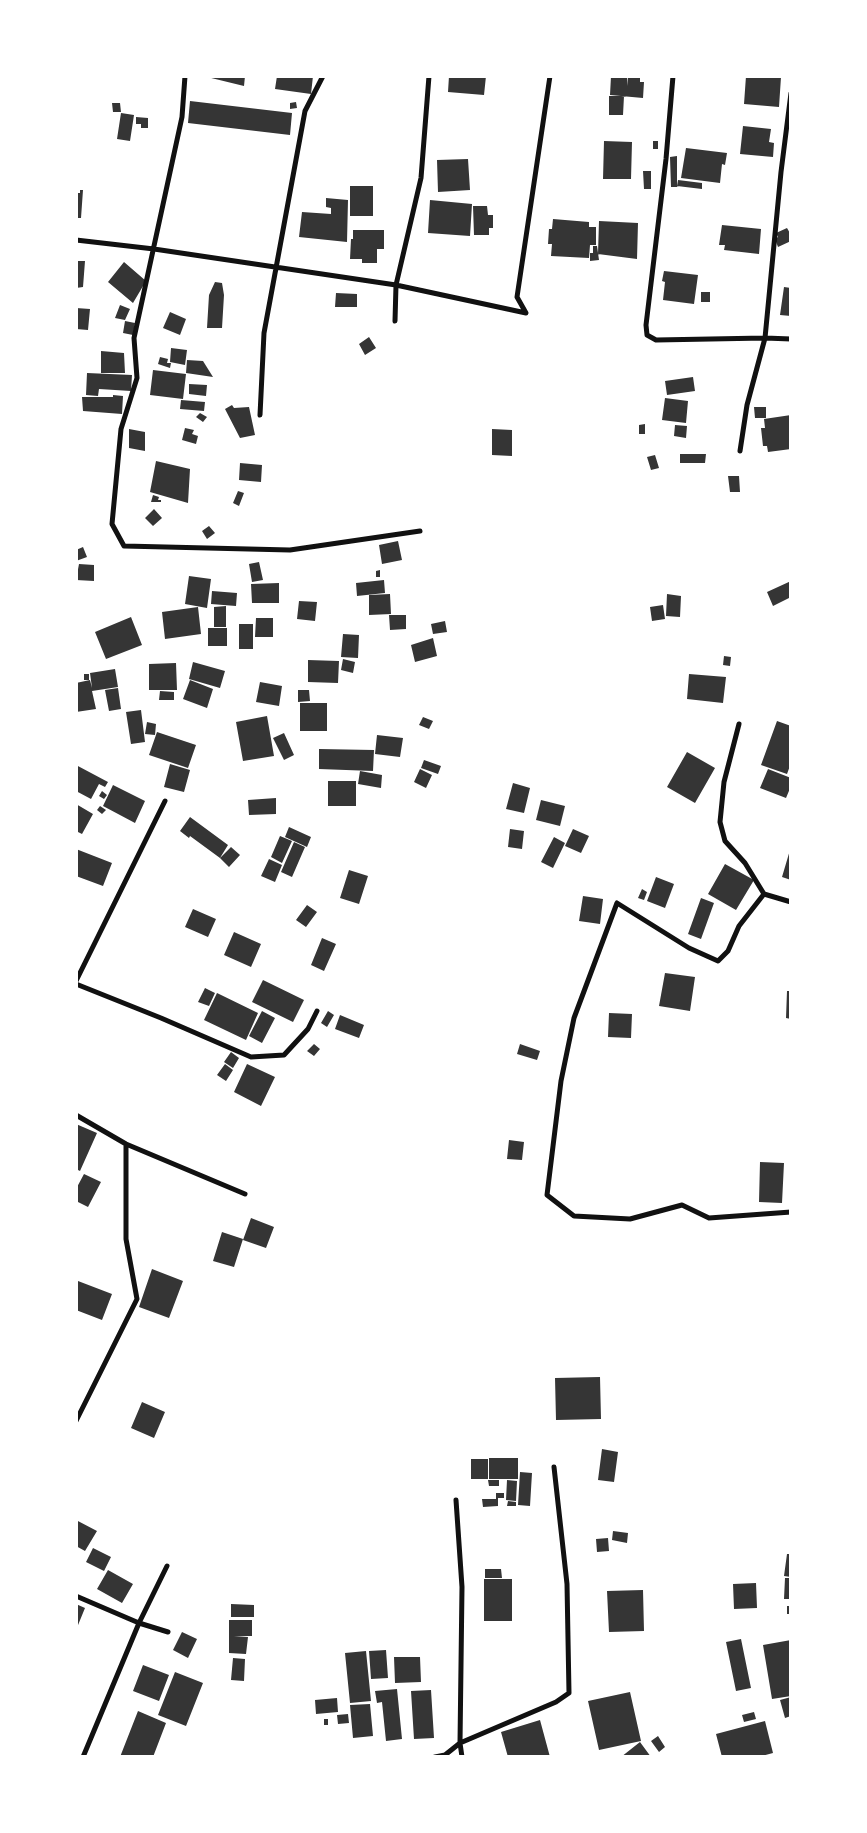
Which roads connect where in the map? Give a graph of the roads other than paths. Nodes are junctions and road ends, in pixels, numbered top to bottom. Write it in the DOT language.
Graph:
graph roads {
  1 [pos="185,76"];
  2 [pos="323,76"];
  3 [pos="429,76"];
  4 [pos="550,76"];
  5 [pos="674,76"];
  6 [pos="791,93"];
  7 [pos="76,240"];
  8 [pos="154,249"];
  9 [pos="276,267"];
  10 [pos="396,284"];
  11 [pos="395,321"];
  12 [pos="765,338"];
  13 [pos="791,339"];
  14 [pos="260,415"];
  15 [pos="740,451"];
  16 [pos="420,531"];
  17 [pos="740,724"];
  18 [pos="166,801"];
  19 [pos="764,894"];
  20 [pos="791,902"];
  21 [pos="76,982"];
  22 [pos="316,1011"];
  23 [pos="76,1115"];
  24 [pos="126,1144"];
  25 [pos="245,1194"];
  26 [pos="791,1212"];
  27 [pos="76,1421"];
  28 [pos="554,1467"];
  29 [pos="456,1500"];
  30 [pos="167,1566"];
  31 [pos="76,1596"];
  32 [pos="139,1623"];
  33 [pos="168,1632"];
  34 [pos="460,1743"];
  35 [pos="82,1757"];
  36 [pos="435,1757"];
  37 [pos="462,1757"];
  1 -- 8 [label="street"];
  2 -- 9 [label="street"];
  3 -- 10 [label="street"];
  4 -- 10 [label="street"];
  5 -- 12 [label="street"];
  6 -- 12 [label="street"];
  7 -- 8 [label="street"];
  8 -- 9 [label="street"];
  8 -- 16 [label="street"];
  9 -- 10 [label="street"];
  9 -- 14 [label="street"];
  10 -- 11 [label="street"];
  12 -- 13 [label="street"];
  12 -- 15 [label="street"];
  17 -- 19 [label="street"];
  18 -- 21 [label="street"];
  19 -- 20 [label="street"];
  19 -- 26 [label="street"];
  21 -- 22 [label="street"];
  23 -- 24 [label="street"];
  24 -- 25 [label="street"];
  24 -- 27 [label="street"];
  28 -- 34 [label="street"];
  29 -- 34 [label="street"];
  30 -- 32 [label="street"];
  31 -- 32 [label="street"];
  32 -- 33 [label="street"];
  32 -- 35 [label="street"];
  34 -- 36 [label="street"];
  34 -- 37 [label="street"];
}
